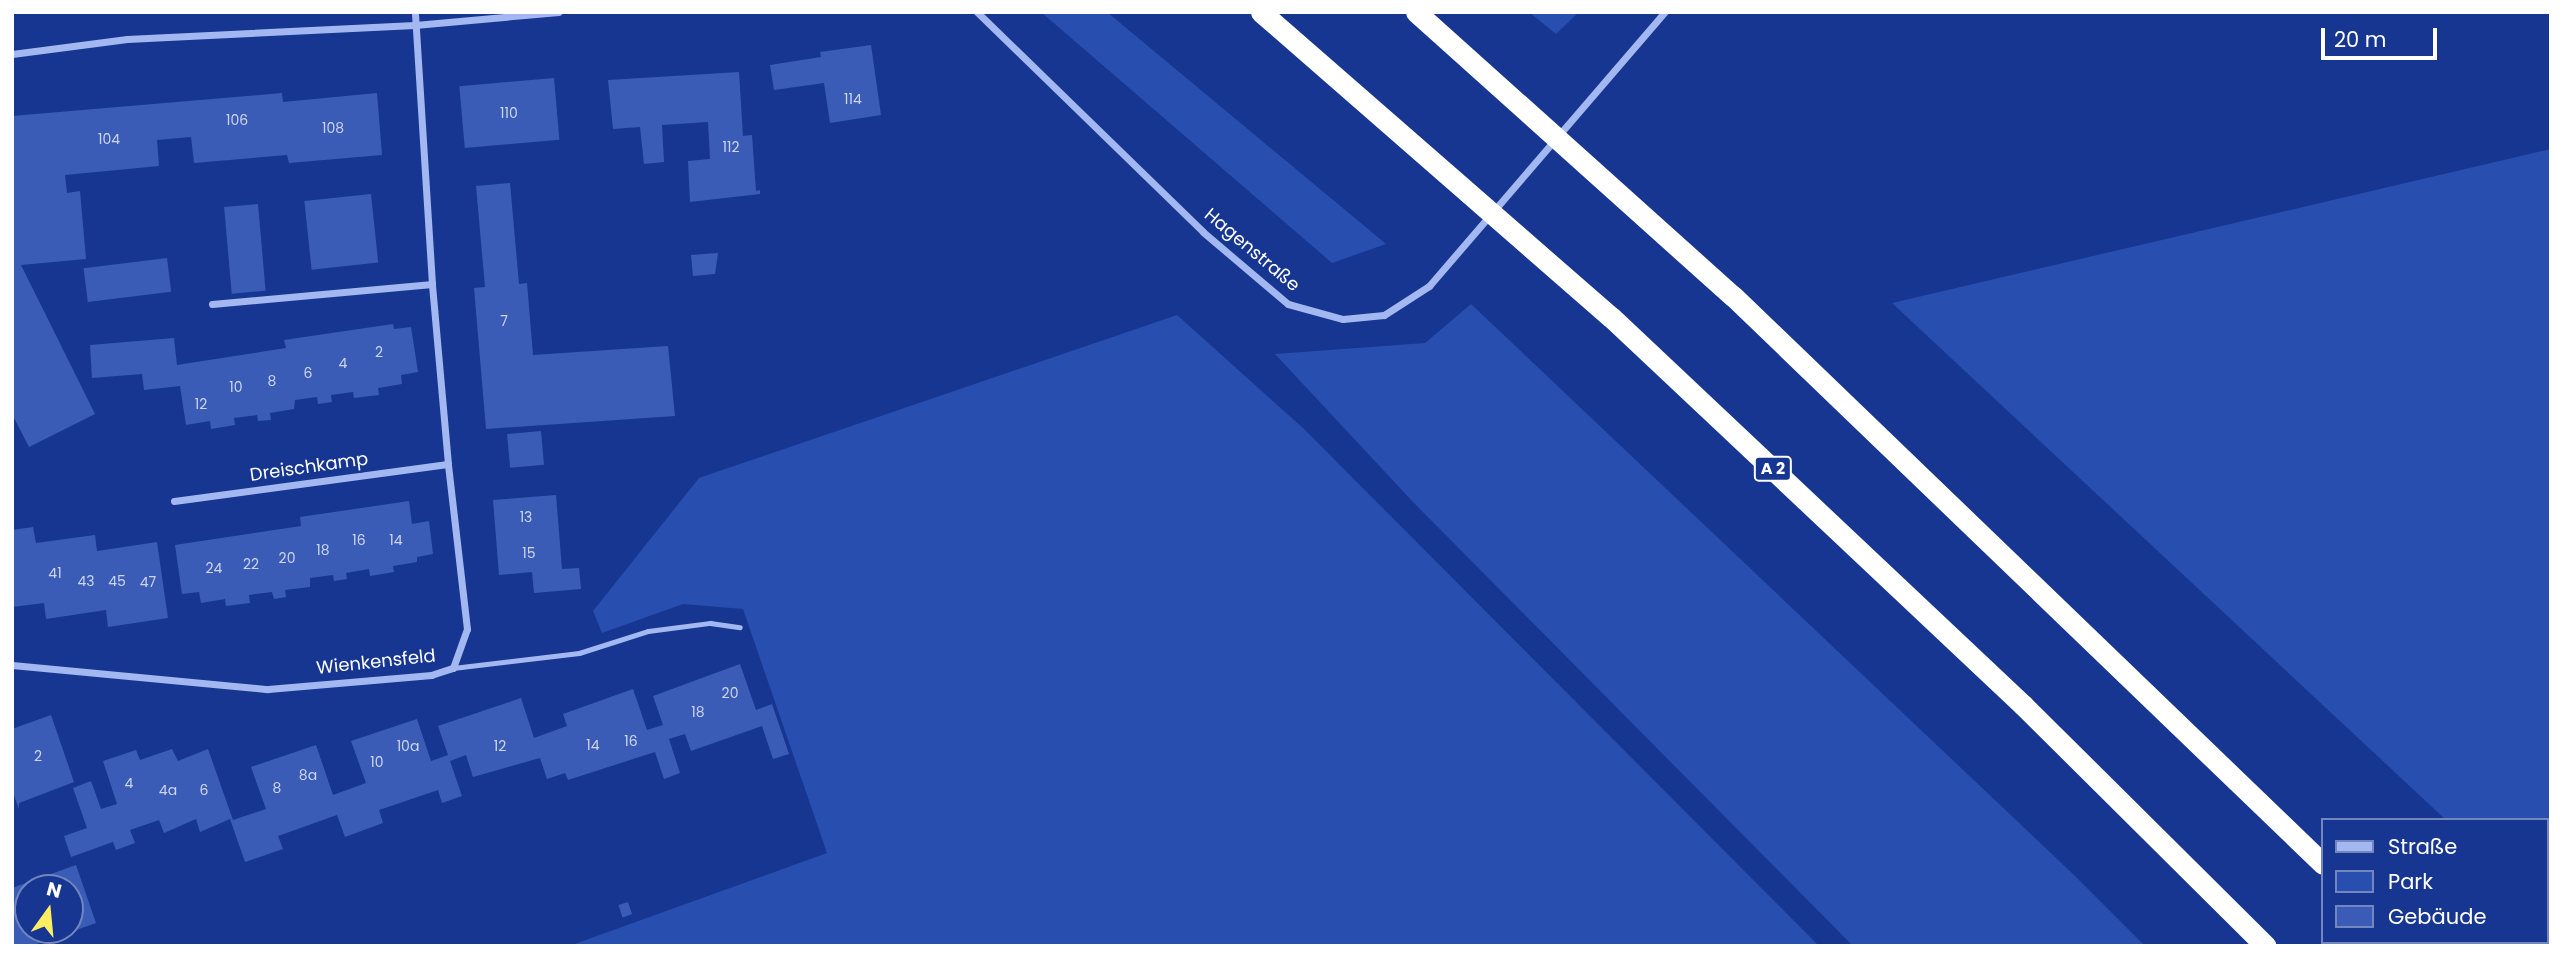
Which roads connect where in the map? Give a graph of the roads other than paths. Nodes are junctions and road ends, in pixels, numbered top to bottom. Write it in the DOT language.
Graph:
graph roads {
  1 [pos="415,12"];
  2 [pos="558,12"];
  3 [pos="977,12"];
  4 [pos="1261,12"];
  5 [pos="1416,12"];
  6 [pos="1665,12"];
  7 [pos="415,25"];
  8 [pos="12,54"];
  9 [pos="432,284"];
  10 [pos="212,304"];
  11 [pos="448,464"];
  12 [pos="174,501"];
  13 [pos="740,627"];
  14 [pos="12,665"];
  15 [pos="453,668"];
  16 [pos="2322,863"];
  17 [pos="2266,946"];
  1 -- 7 [label="street"];
  2 -- 7 [label="street"];
  3 -- 6 [label="street, Hagenstraße"];
  4 -- 17 [label="highway, A 2"];
  5 -- 16 [label="highway"];
  7 -- 8 [label="street"];
  7 -- 9 [label="street"];
  9 -- 10 [label="street"];
  9 -- 11 [label="street"];
  11 -- 12 [label="street, Dreischkamp"];
  11 -- 15 [label="street"];
  13 -- 15 [label="lane, Wienkensfeld"];
  14 -- 15 [label="street, Wienkensfeld"];
}
